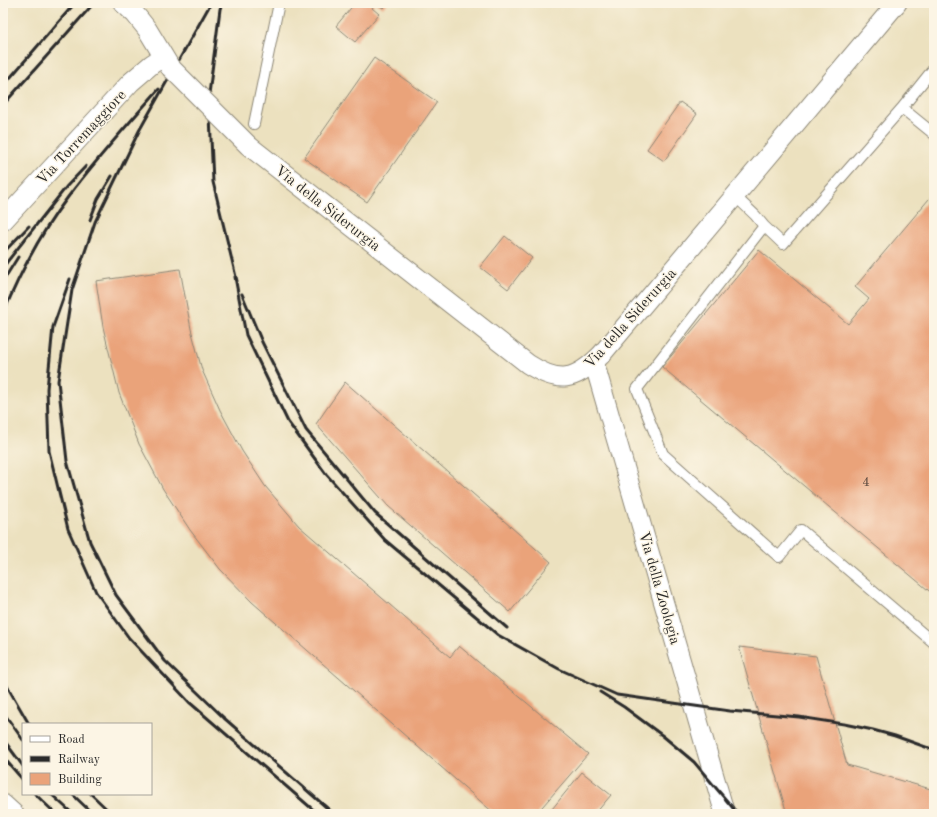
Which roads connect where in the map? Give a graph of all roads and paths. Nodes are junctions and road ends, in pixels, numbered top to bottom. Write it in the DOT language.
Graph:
graph roads {
  1 [pos="123,3"];
  2 [pos="279,3"];
  3 [pos="897,3"];
  4 [pos="167,62"];
  5 [pos="934,68"];
  6 [pos="902,108"];
  7 [pos="254,124"];
  8 [pos="934,134"];
  9 [pos="735,196"];
  10 [pos="3,221"];
  11 [pos="764,226"];
  12 [pos="594,362"];
  13 [pos="934,643"];
  14 [pos="3,804"];
  15 [pos="14,814"];
  16 [pos="725,814"];
  1 -- 4 [label="street"];
  2 -- 7 [label="lane"];
  3 -- 9 [label="street, Via della Siderurgia"];
  4 -- 10 [label="street, Via Torremaggiore"];
  4 -- 12 [label="street, Via della Siderurgia, bridge"];
  5 -- 6 [label="lane"];
  6 -- 8 [label="lane"];
  6 -- 11 [label="lane"];
  9 -- 11 [label="lane"];
  9 -- 12 [label="street, Via della Siderurgia"];
  11 -- 13 [label="lane"];
  12 -- 16 [label="street, Via della Zoologia"];
  14 -- 15 [label="street"];
}
